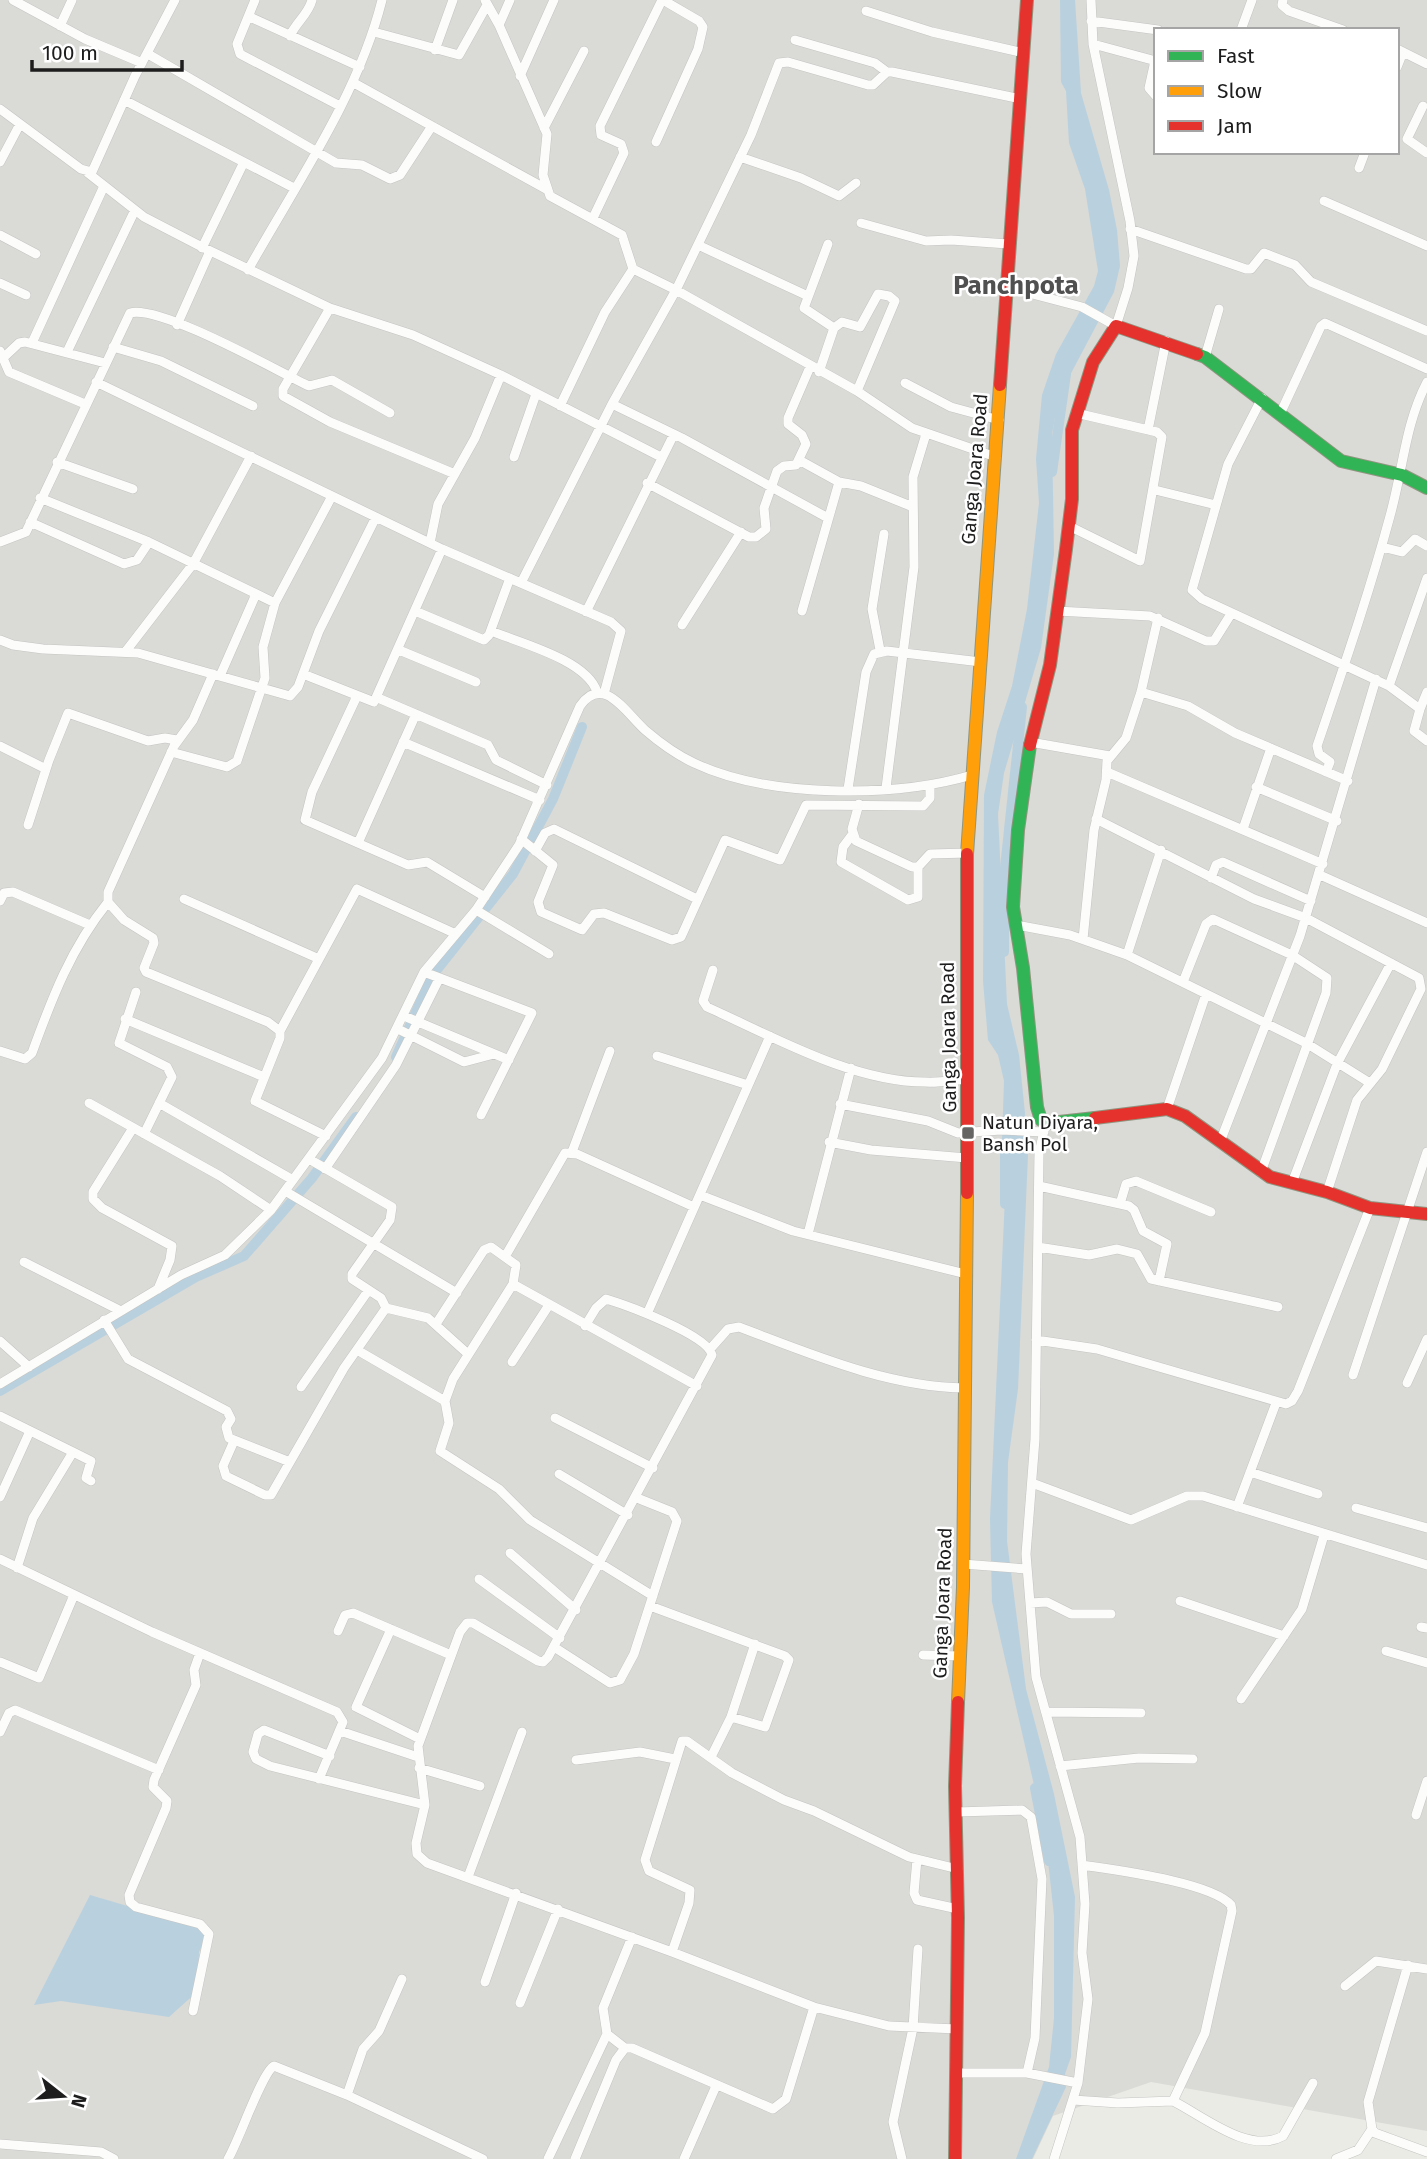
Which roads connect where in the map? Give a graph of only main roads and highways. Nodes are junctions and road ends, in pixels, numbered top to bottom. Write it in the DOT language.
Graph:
graph roads {
  1 [pos="1027,0"];
  2 [pos="1427,488"];
  3 [pos="1427,1214"];
  4 [pos="955,2159"];
  1 -- 4 [label="main road, Ganga Joara Road"];
  2 -- 3 [label="main road"];
}
